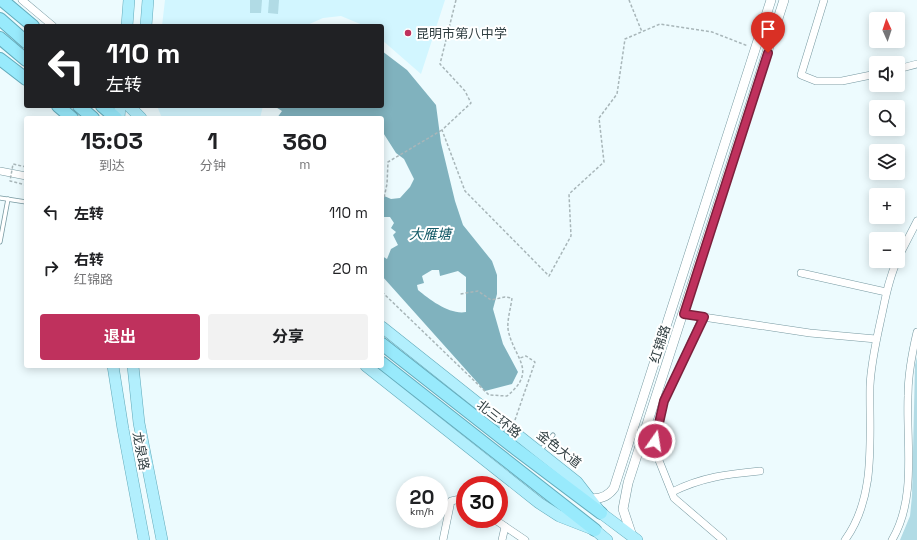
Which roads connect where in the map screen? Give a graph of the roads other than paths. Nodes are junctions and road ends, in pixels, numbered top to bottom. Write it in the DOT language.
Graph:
graph roads {
  1 [pos="2,0"];
  2 [pos="22,0"];
  3 [pos="129,0"];
  4 [pos="148,0"];
  5 [pos="771,0"];
  6 [pos="784,0"];
  7 [pos="824,0"];
  8 [pos="0,19"];
  9 [pos="31,24"];
  10 [pos="51,24"];
  11 [pos="127,24"];
  12 [pos="146,24"];
  13 [pos="0,38"];
  14 [pos="24,40"];
  15 [pos="24,58"];
  16 [pos="0,59"];
  17 [pos="917,64"];
  18 [pos="905,67"];
  19 [pos="869,75"];
  20 [pos="24,77"];
  21 [pos="60,108"];
  22 [pos="81,108"];
  23 [pos="104,108"];
  24 [pos="131,108"];
  25 [pos="139,115"];
  26 [pos="70,116"];
  27 [pos="91,116"];
  28 [pos="114,116"];
  29 [pos="0,171"];
  30 [pos="24,176"];
  31 [pos="0,198"];
  32 [pos="8,199"];
  33 [pos="24,202"];
  34 [pos="917,221"];
  35 [pos="0,242"];
  36 [pos="905,244"];
  37 [pos="894,268"];
  38 [pos="801,273"];
  39 [pos="886,292"];
  40 [pos="684,314"];
  41 [pos="704,317"];
  42 [pos="384,329"];
  43 [pos="917,332"];
  44 [pos="876,340"];
  45 [pos="384,346"];
  46 [pos="384,365"];
  47 [pos="113,368"];
  48 [pos="133,368"];
  49 [pos="369,368"];
  50 [pos="553,435"];
  51 [pos="539,452"];
  52 [pos="760,470"];
  53 [pos="672,492"];
  54 [pos="575,494"];
  55 [pos="592,499"];
  56 [pos="456,500"];
  57 [pos="601,513"];
  58 [pos="505,528"];
  59 [pos="507,528"];
  60 [pos="595,530"];
  61 [pos="635,538"];
  62 [pos="144,540"];
  63 [pos="162,540"];
  64 [pos="444,540"];
  65 [pos="502,540"];
  66 [pos="525,540"];
  67 [pos="607,540"];
  68 [pos="723,540"];
  69 [pos="845,540"];
  70 [pos="892,540"];
  1 -- 9 [label="highway"];
  2 -- 10 [label="street"];
  3 -- 11 [label="main road"];
  4 -- 12 [label="main road"];
  5 -- 55 [label="street, 红锦路"];
  6 -- 40 [label="street, 红锦路"];
  7 -- 19 [label="street"];
  8 -- 14 [label="highway"];
  13 -- 15 [label="highway"];
  16 -- 20 [label="highway"];
  17 -- 18 [label="street"];
  21 -- 26 [label="highway"];
  22 -- 27 [label="highway"];
  23 -- 28 [label="highway"];
  24 -- 25 [label="main road"];
  29 -- 30 [label="street"];
  31 -- 32 [label="lane"];
  32 -- 33 [label="lane"];
  32 -- 35 [label="lane"];
  34 -- 36 [label="street"];
  37 -- 39 [label="street"];
  38 -- 39 [label="street"];
  39 -- 44 [label="street"];
  40 -- 41 [label="street"];
  40 -- 61 [label="street, 红锦路"];
  41 -- 44 [label="street"];
  41 -- 53 [label="street"];
  42 -- 51 [label="main road, 金色大道"];
  43 -- 70 [label="street"];
  44 -- 69 [label="street"];
  45 -- 54 [label="highway, 北三环路"];
  46 -- 60 [label="highway"];
  47 -- 62 [label="main road, 龙泉路"];
  48 -- 63 [label="main road, 龙泉路"];
  49 -- 60 [label="main road"];
  50 -- 51 [label="lane"];
  51 -- 55 [label="main road, 金色大道"];
  52 -- 53 [label="street"];
  53 -- 68 [label="street"];
  54 -- 55 [label="street"];
  54 -- 57 [label="highway, 北三环路"];
  55 -- 57 [label="main road, 金色大道"];
  56 -- 64 [label="street"];
  57 -- 61 [label="main road, 金色大道"];
  58 -- 65 [label="street"];
  59 -- 66 [label="street"];
  60 -- 67 [label="main road"];
}
